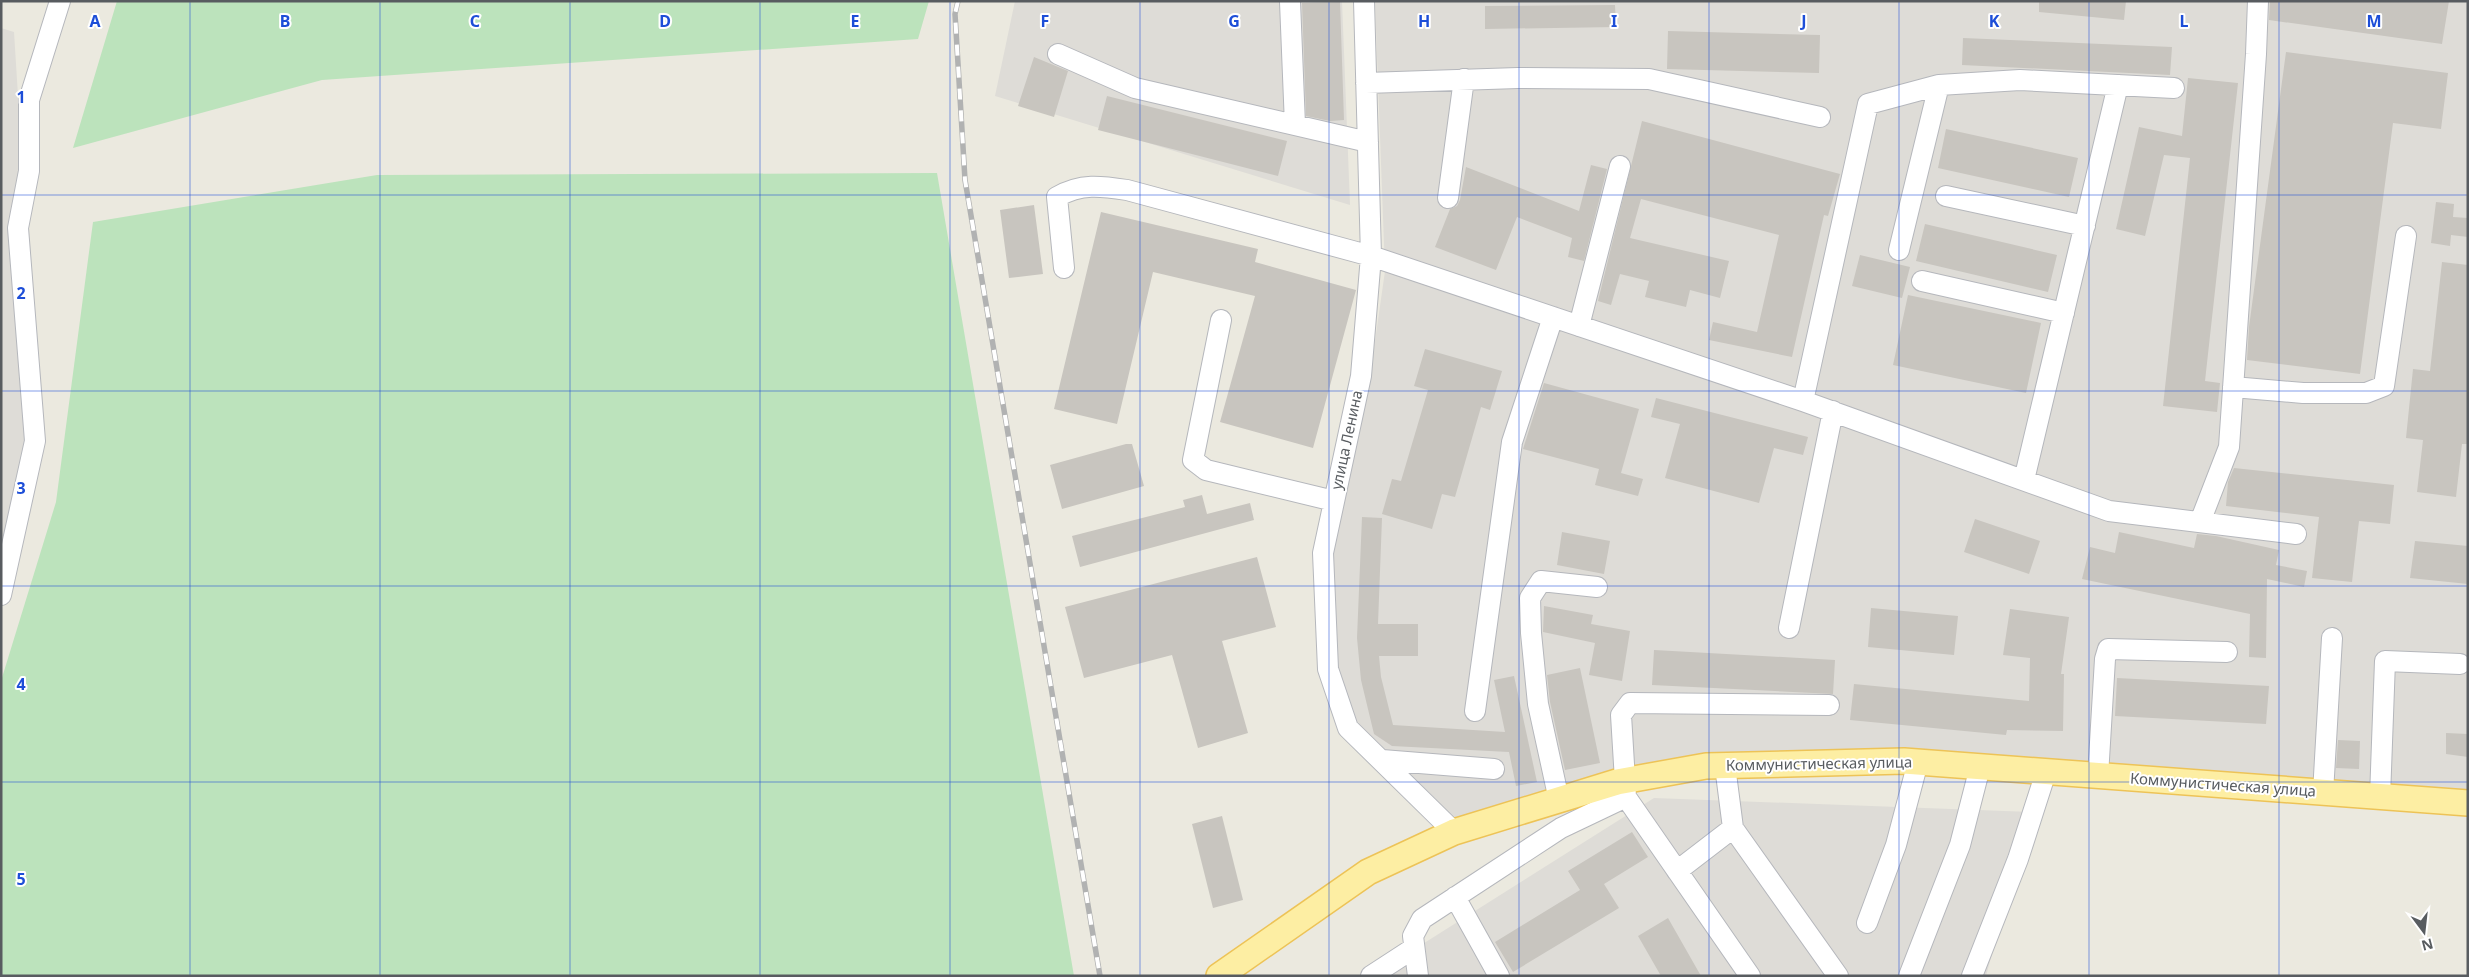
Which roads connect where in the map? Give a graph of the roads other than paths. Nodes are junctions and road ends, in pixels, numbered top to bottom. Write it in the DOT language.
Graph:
graph roads {
  1 [pos="60,1"];
  2 [pos="1364,1"];
  3 [pos="2258,1"];
  4 [pos="1290,2"];
  5 [pos="1058,54"];
  6 [pos="1464,79"];
  7 [pos="1366,83"];
  8 [pos="1939,85"];
  9 [pos="2118,85"];
  10 [pos="2174,88"];
  11 [pos="1820,117"];
  12 [pos="1295,126"];
  13 [pos="1368,142"];
  14 [pos="1620,166"];
  15 [pos="1946,196"];
  16 [pos="1448,198"];
  17 [pos="10,225"];
  18 [pos="2085,226"];
  19 [pos="2406,236"];
  20 [pos="1899,250"];
  21 [pos="1371,256"];
  22 [pos="1064,268"];
  23 [pos="1922,281"];
  24 [pos="2064,313"];
  25 [pos="1553,317"];
  26 [pos="1221,320"];
  27 [pos="1579,326"];
  28 [pos="2233,387"];
  29 [pos="1804,400"];
  30 [pos="1833,411"];
  31 [pos="2024,480"];
  32 [pos="1334,501"];
  33 [pos="2200,522"];
  34 [pos="2296,534"];
  35 [pos="1597,587"];
  36 [pos="1,595"];
  37 [pos="1789,628"];
  38 [pos="2332,638"];
  39 [pos="2227,652"];
  40 [pos="2460,664"];
  41 [pos="1829,705"];
  42 [pos="1475,711"];
  43 [pos="1382,760"];
  44 [pos="1918,762"];
  45 [pos="1725,766"];
  46 [pos="1980,767"];
  47 [pos="1494,769"];
  48 [pos="2046,772"];
  49 [pos="2098,776"];
  50 [pos="1626,788"];
  51 [pos="2323,793"];
  52 [pos="2380,797"];
  53 [pos="1559,800"];
  54 [pos="2468,803"];
  55 [pos="1733,828"];
  56 [pos="1454,832"];
  57 [pos="1677,871"];
  58 [pos="1455,897"];
  59 [pos="1867,923"];
  60 [pos="1414,948"];
  61 [pos="1220,976"];
  62 [pos="1371,976"];
  63 [pos="1418,976"];
  64 [pos="1499,976"];
  65 [pos="1750,976"];
  66 [pos="1838,976"];
  67 [pos="1909,976"];
  68 [pos="1972,976"];
  1 -- 17 [label="street"];
  2 -- 7 [label="street, улица Ленина"];
  3 -- 28 [label="street"];
  4 -- 12 [label="street"];
  5 -- 12 [label="street"];
  6 -- 7 [label="street"];
  6 -- 11 [label="street"];
  6 -- 16 [label="street"];
  7 -- 13 [label="street, улица Ленина"];
  8 -- 9 [label="street"];
  8 -- 20 [label="street"];
  8 -- 29 [label="street"];
  9 -- 10 [label="street"];
  9 -- 18 [label="street"];
  12 -- 13 [label="street"];
  13 -- 21 [label="street, улица Ленина"];
  14 -- 27 [label="street"];
  15 -- 18 [label="street"];
  17 -- 36 [label="street"];
  18 -- 24 [label="street"];
  19 -- 28 [label="street"];
  21 -- 22 [label="street"];
  21 -- 25 [label="street"];
  21 -- 32 [label="street, улица Ленина"];
  23 -- 24 [label="street"];
  24 -- 31 [label="street"];
  25 -- 27 [label="street"];
  25 -- 42 [label="street"];
  26 -- 32 [label="street"];
  27 -- 29 [label="street"];
  28 -- 33 [label="street"];
  29 -- 30 [label="street"];
  30 -- 31 [label="street"];
  30 -- 37 [label="street"];
  31 -- 33 [label="street"];
  32 -- 43 [label="street, улица Ленина"];
  33 -- 34 [label="street"];
  35 -- 53 [label="street"];
  38 -- 51 [label="street"];
  39 -- 49 [label="street"];
  40 -- 52 [label="street"];
  41 -- 50 [label="street"];
  43 -- 47 [label="street"];
  43 -- 56 [label="street, улица Ленина"];
  44 -- 45 [label="main road, Коммунистическая улица"];
  44 -- 46 [label="main road, Коммунистическая улица"];
  44 -- 59 [label="street"];
  45 -- 50 [label="main road, Коммунистическая улица"];
  45 -- 55 [label="street"];
  46 -- 48 [label="main road, Коммунистическая улица"];
  46 -- 67 [label="street"];
  48 -- 49 [label="main road, Коммунистическая улица"];
  48 -- 68 [label="street"];
  49 -- 51 [label="main road, Коммунистическая улица"];
  50 -- 53 [label="main road, Коммунистическая улица"];
  50 -- 57 [label="street"];
  50 -- 58 [label="street"];
  51 -- 52 [label="main road, Коммунистическая улица"];
  52 -- 54 [label="main road, Коммунистическая улица"];
  53 -- 56 [label="main road, Коммунистическая улица"];
  55 -- 57 [label="street"];
  55 -- 66 [label="street"];
  56 -- 61 [label="main road, Коммунистическая улица"];
  57 -- 65 [label="street"];
  58 -- 60 [label="street"];
  58 -- 64 [label="street"];
  60 -- 62 [label="street"];
  60 -- 63 [label="street"];
}
